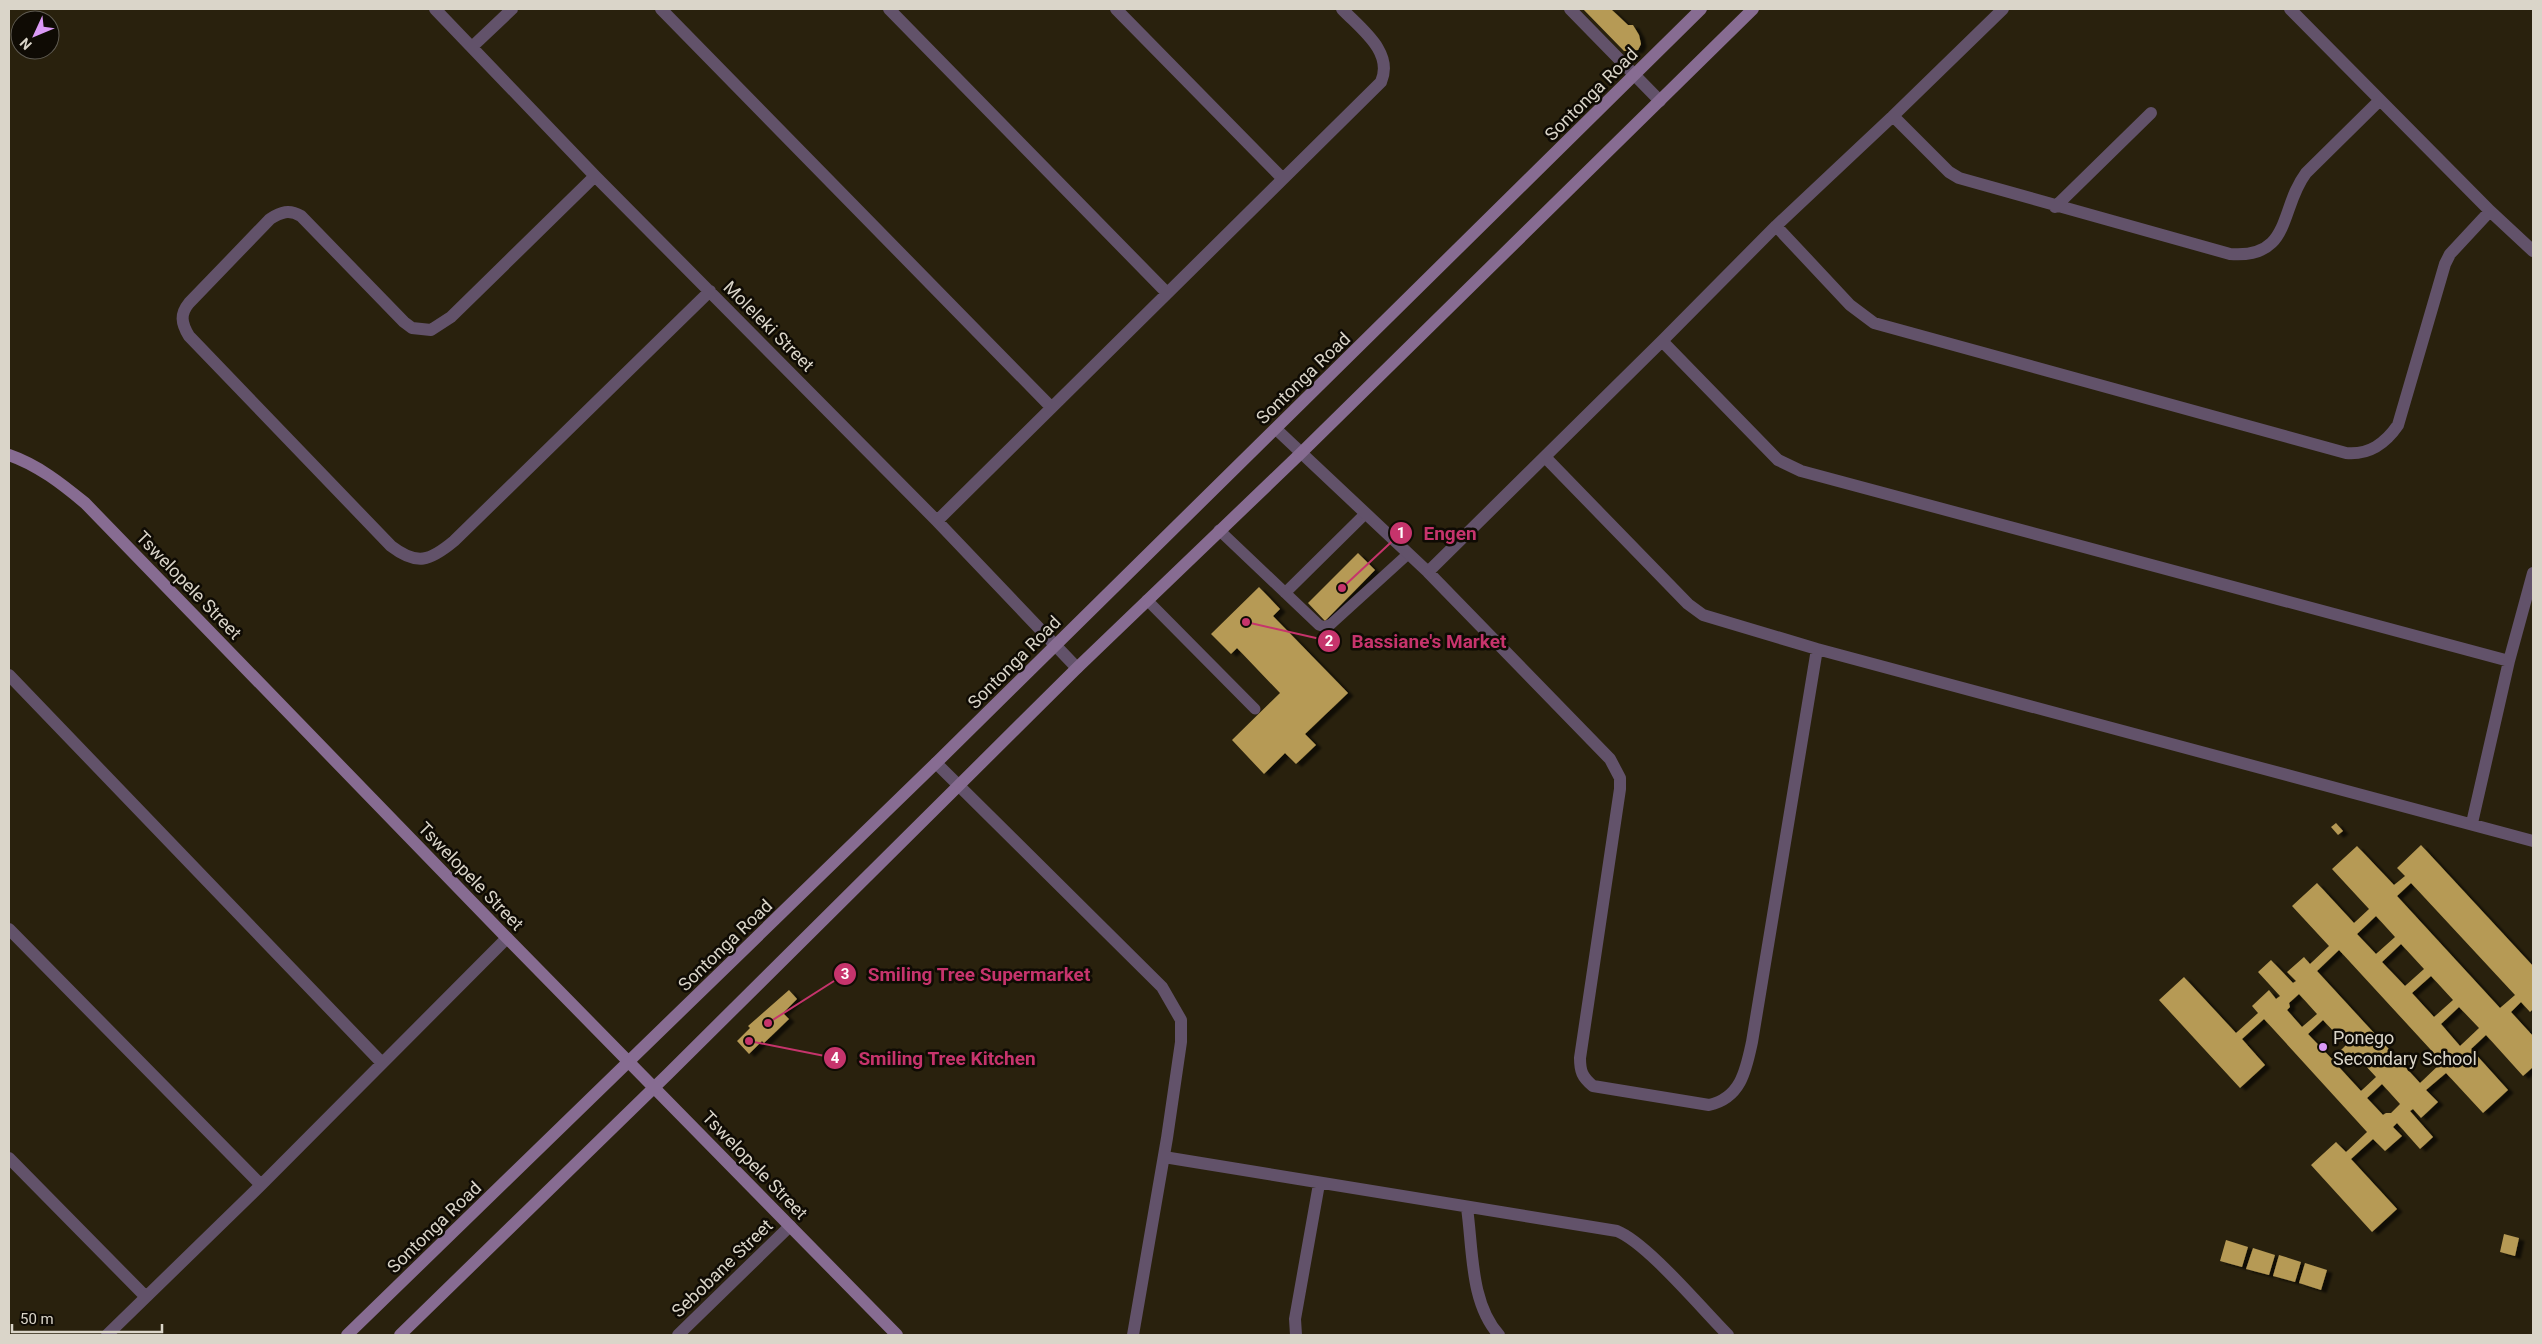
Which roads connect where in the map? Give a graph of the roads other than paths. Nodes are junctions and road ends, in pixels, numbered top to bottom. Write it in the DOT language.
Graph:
graph roads {
  1 [pos="435,9"];
  2 [pos="512,9"];
  3 [pos="661,9"];
  4 [pos="889,9"];
  5 [pos="1116,9"];
  6 [pos="1342,9"];
  7 [pos="1570,9"];
  8 [pos="1701,9"];
  9 [pos="1753,9"];
  10 [pos="2003,9"];
  11 [pos="2290,9"];
  12 [pos="473,46"];
  13 [pos="1634,75"];
  14 [pos="2380,100"];
  15 [pos="1660,101"];
  16 [pos="2150,113"];
  17 [pos="1893,116"];
  18 [pos="595,176"];
  19 [pos="1284,179"];
  20 [pos="2055,207"];
  21 [pos="2490,211"];
  22 [pos="1776,226"];
  23 [pos="2533,250"];
  24 [pos="710,291"];
  25 [pos="1167,293"];
  26 [pos="1662,341"];
  27 [pos="1050,407"];
  28 [pos="1276,429"];
  29 [pos="1301,453"];
  30 [pos="9,455"];
  31 [pos="1545,457"];
  32 [pos="1365,514"];
  33 [pos="937,521"];
  34 [pos="1219,530"];
  35 [pos="1408,554"];
  36 [pos="1428,572"];
  37 [pos="2533,573"];
  38 [pos="1286,593"];
  39 [pos="1147,600"];
  40 [pos="1056,646"];
  41 [pos="1817,649"];
  42 [pos="2509,661"];
  43 [pos="1077,668"];
  44 [pos="9,675"];
  45 [pos="1255,709"];
  46 [pos="936,763"];
  47 [pos="959,787"];
  48 [pos="2472,823"];
  49 [pos="2533,841"];
  50 [pos="9,929"];
  51 [pos="507,938"];
  52 [pos="629,1062"];
  53 [pos="382,1063"];
  54 [pos="654,1086"];
  55 [pos="1164,1157"];
  56 [pos="9,1158"];
  57 [pos="1319,1184"];
  58 [pos="261,1186"];
  59 [pos="1467,1208"];
  60 [pos="790,1226"];
  61 [pos="146,1298"];
  62 [pos="107,1335"];
  63 [pos="347,1335"];
  64 [pos="400,1335"];
  65 [pos="678,1335"];
  66 [pos="897,1335"];
  67 [pos="1133,1335"];
  68 [pos="1296,1335"];
  69 [pos="1500,1335"];
  70 [pos="1728,1335"];
  1 -- 12 [label="street, Moleleki Street"];
  2 -- 12 [label="street"];
  3 -- 27 [label="street"];
  4 -- 25 [label="street"];
  5 -- 19 [label="street"];
  6 -- 19 [label="street"];
  7 -- 13 [label="street"];
  8 -- 13 [label="main road, Sontonga Road"];
  9 -- 15 [label="main road"];
  10 -- 17 [label="street"];
  11 -- 14 [label="street"];
  12 -- 18 [label="street, Moleleki Street"];
  13 -- 15 [label="street"];
  13 -- 28 [label="main road, Sontonga Road"];
  14 -- 20 [label="street"];
  14 -- 21 [label="street"];
  15 -- 29 [label="main road"];
  16 -- 20 [label="street"];
  17 -- 20 [label="street"];
  17 -- 22 [label="street"];
  18 -- 24 [label="street, Moleleki Street"];
  18 -- 24 [label="street"];
  19 -- 25 [label="street"];
  21 -- 22 [label="street"];
  21 -- 23 [label="street"];
  22 -- 26 [label="street"];
  24 -- 33 [label="street, Moleleki Street"];
  25 -- 27 [label="street"];
  26 -- 31 [label="street"];
  26 -- 42 [label="street"];
  27 -- 33 [label="street"];
  28 -- 29 [label="street"];
  28 -- 40 [label="main road, Sontonga Road"];
  29 -- 32 [label="street"];
  29 -- 34 [label="main road"];
  30 -- 51 [label="main road, Tswelopele Street"];
  31 -- 36 [label="street"];
  31 -- 41 [label="street"];
  32 -- 35 [label="street"];
  32 -- 38 [label="lane"];
  33 -- 40 [label="street, Moleleki Street"];
  34 -- 38 [label="lane"];
  34 -- 39 [label="main road"];
  35 -- 36 [label="street"];
  35 -- 38 [label="lane"];
  36 -- 41 [label="street"];
  37 -- 42 [label="street"];
  39 -- 43 [label="main road"];
  39 -- 45 [label="lane"];
  40 -- 43 [label="street, Moleleki Street"];
  40 -- 46 [label="main road, Sontonga Road"];
  41 -- 48 [label="street"];
  42 -- 48 [label="street"];
  43 -- 47 [label="main road"];
  44 -- 53 [label="street"];
  46 -- 47 [label="street"];
  46 -- 52 [label="main road, Sontonga Road"];
  47 -- 54 [label="main road"];
  47 -- 55 [label="street"];
  48 -- 49 [label="street"];
  50 -- 58 [label="street"];
  51 -- 52 [label="main road, Tswelopele Street"];
  51 -- 53 [label="street"];
  52 -- 54 [label="main road, Tswelopele Street"];
  52 -- 63 [label="main road, Sontonga Road"];
  53 -- 58 [label="street"];
  54 -- 60 [label="main road, Tswelopele Street"];
  54 -- 64 [label="main road"];
  55 -- 57 [label="street"];
  55 -- 67 [label="street"];
  56 -- 61 [label="street"];
  57 -- 59 [label="street"];
  57 -- 68 [label="street"];
  58 -- 61 [label="street"];
  59 -- 69 [label="street"];
  59 -- 70 [label="street"];
  60 -- 65 [label="street, Sebobane Street"];
  60 -- 66 [label="main road, Tswelopele Street"];
  61 -- 62 [label="street"];
}
